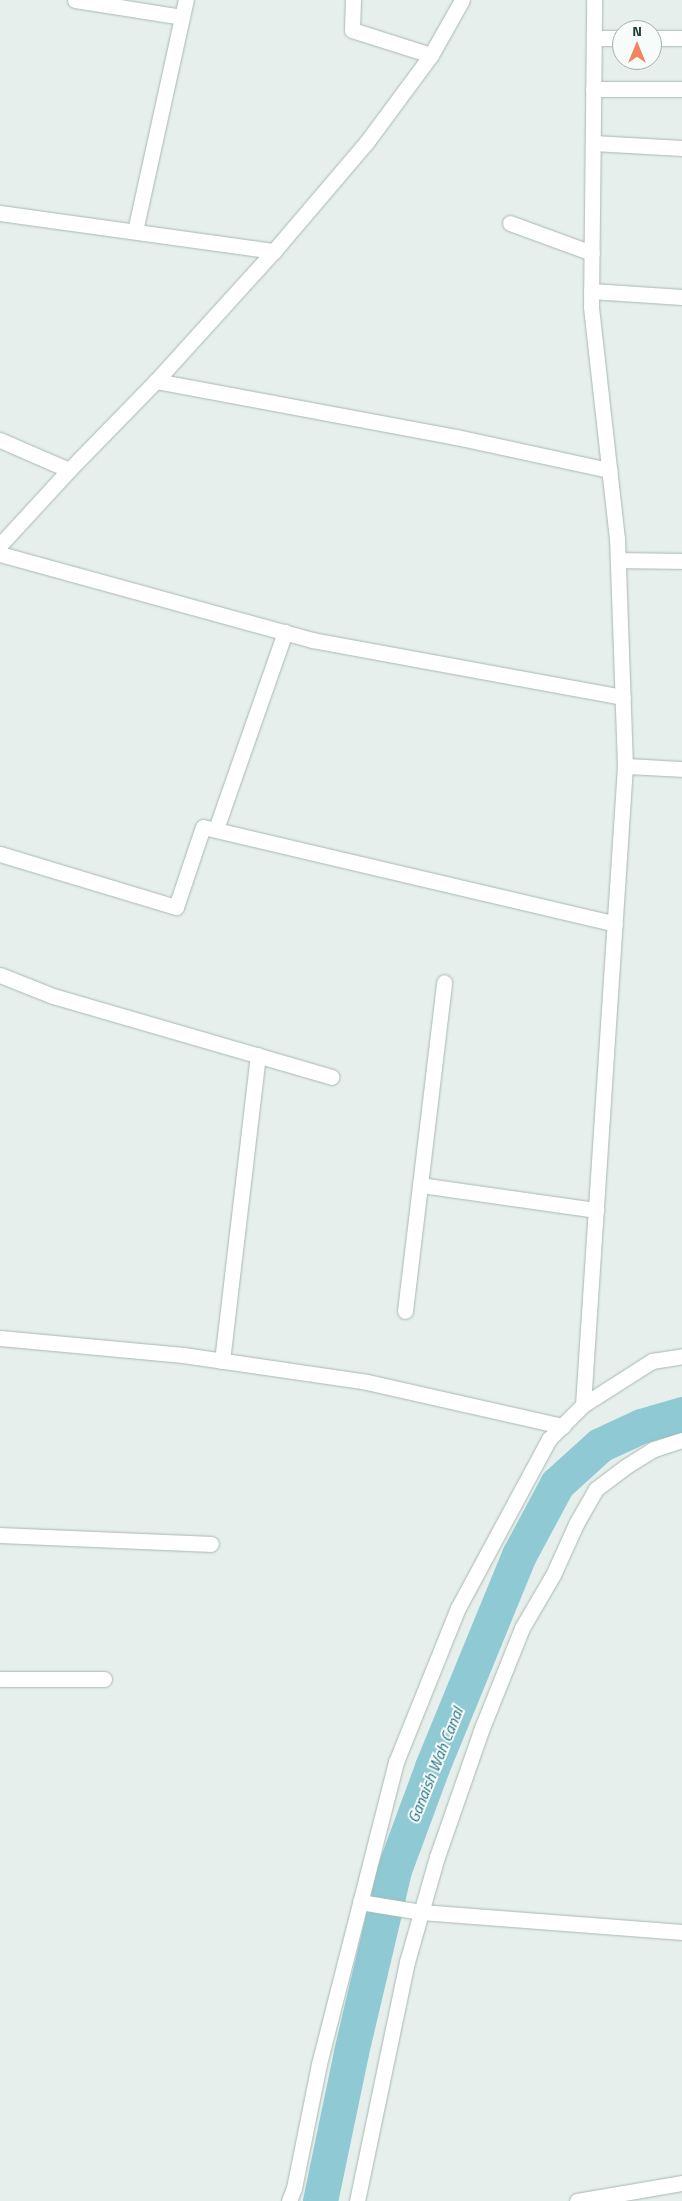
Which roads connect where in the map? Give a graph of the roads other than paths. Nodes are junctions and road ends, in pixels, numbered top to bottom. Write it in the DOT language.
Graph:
graph roads {
  1 [pos="75,0"];
  2 [pos="186,0"];
  3 [pos="353,0"];
  4 [pos="462,0"];
  5 [pos="594,0"];
  6 [pos="182,17"];
  7 [pos="594,38"];
  8 [pos="612,38"];
  9 [pos="662,38"];
  10 [pos="682,38"];
  11 [pos="431,55"];
  12 [pos="593,89"];
  13 [pos="682,89"];
  14 [pos="593,143"];
  15 [pos="682,148"];
  16 [pos="0,213"];
  17 [pos="510,223"];
  18 [pos="135,231"];
  19 [pos="274,251"];
  20 [pos="592,253"];
  21 [pos="591,291"];
  22 [pos="682,297"];
  23 [pos="156,382"];
  24 [pos="0,440"];
  25 [pos="69,470"];
  26 [pos="610,470"];
  27 [pos="0,545"];
  28 [pos="0,554"];
  29 [pos="618,560"];
  30 [pos="682,561"];
  31 [pos="285,632"];
  32 [pos="623,697"];
  33 [pos="625,766"];
  34 [pos="682,769"];
  35 [pos="216,829"];
  36 [pos="0,854"];
  37 [pos="615,924"];
  38 [pos="0,975"];
  39 [pos="444,982"];
  40 [pos="258,1055"];
  41 [pos="332,1077"];
  42 [pos="420,1185"];
  43 [pos="596,1210"];
  44 [pos="405,1311"];
  45 [pos="0,1338"];
  46 [pos="682,1356"];
  47 [pos="222,1361"];
  48 [pos="583,1405"];
  49 [pos="563,1426"];
  50 [pos="682,1440"];
  51 [pos="0,1535"];
  52 [pos="211,1544"];
  53 [pos="0,1679"];
  54 [pos="104,1679"];
  55 [pos="364,1903"];
  56 [pos="413,1911"];
  57 [pos="682,1932"];
  58 [pos="682,2183"];
  59 [pos="289,2201"];
  60 [pos="357,2201"];
  61 [pos="577,2201"];
  1 -- 6 [label="street"];
  2 -- 6 [label="street"];
  3 -- 11 [label="street"];
  4 -- 11 [label="street"];
  5 -- 7 [label="street"];
  6 -- 18 [label="street"];
  7 -- 8 [label="street"];
  7 -- 12 [label="street"];
  9 -- 10 [label="street"];
  11 -- 19 [label="street"];
  12 -- 13 [label="street"];
  12 -- 14 [label="street"];
  14 -- 15 [label="street"];
  14 -- 20 [label="street"];
  16 -- 18 [label="street"];
  17 -- 20 [label="street"];
  18 -- 19 [label="street"];
  19 -- 23 [label="street"];
  20 -- 21 [label="street"];
  21 -- 22 [label="street"];
  21 -- 26 [label="street"];
  23 -- 25 [label="street"];
  23 -- 26 [label="street"];
  24 -- 25 [label="street"];
  25 -- 27 [label="street"];
  26 -- 29 [label="street"];
  28 -- 31 [label="street"];
  29 -- 30 [label="street"];
  29 -- 32 [label="street"];
  31 -- 32 [label="street"];
  31 -- 35 [label="street"];
  32 -- 33 [label="street"];
  33 -- 34 [label="street"];
  33 -- 37 [label="street"];
  35 -- 36 [label="street"];
  35 -- 37 [label="street"];
  37 -- 43 [label="street"];
  38 -- 40 [label="street"];
  39 -- 42 [label="street"];
  40 -- 41 [label="street"];
  40 -- 47 [label="street"];
  42 -- 43 [label="street"];
  42 -- 44 [label="street"];
  43 -- 48 [label="street"];
  45 -- 47 [label="street"];
  46 -- 48 [label="street"];
  47 -- 49 [label="street"];
  48 -- 49 [label="street"];
  49 -- 55 [label="street"];
  50 -- 56 [label="street"];
  51 -- 52 [label="street"];
  53 -- 54 [label="street"];
  55 -- 56 [label="street"];
  55 -- 59 [label="street"];
  56 -- 57 [label="street"];
  56 -- 60 [label="street"];
  58 -- 61 [label="street"];
}
